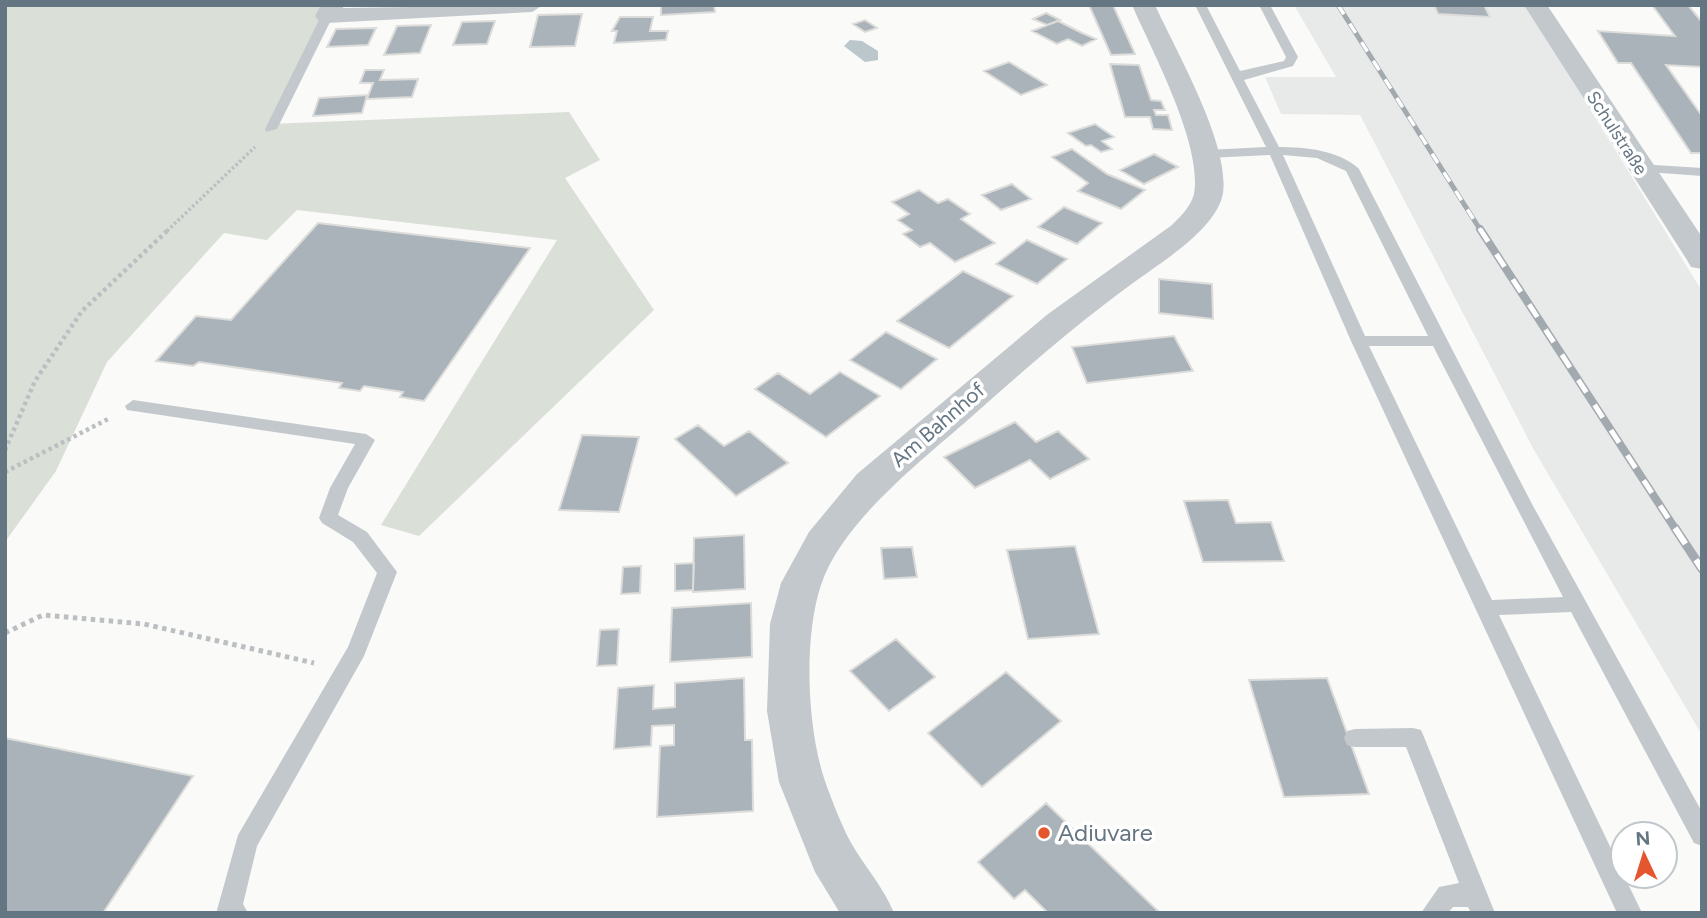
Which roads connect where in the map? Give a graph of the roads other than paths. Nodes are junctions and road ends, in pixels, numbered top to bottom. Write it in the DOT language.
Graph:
graph roads {
  1 [pos="532,5"];
  2 [pos="1143,5"];
  3 [pos="1200,5"];
  4 [pos="1264,5"];
  5 [pos="1535,5"];
  6 [pos="330,11"];
  7 [pos="1237,80"];
  8 [pos="271,129"];
  9 [pos="1275,152"];
  10 [pos="1207,154"];
  11 [pos="1639,167"];
  12 [pos="1702,172"];
  13 [pos="1702,260"];
  14 [pos="1359,341"];
  15 [pos="1437,341"];
  16 [pos="133,406"];
  17 [pos="1575,604"];
  18 [pos="1485,608"];
  19 [pos="1355,738"];
  20 [pos="1702,835"];
  21 [pos="1479,904"];
  22 [pos="236,913"];
  23 [pos="869,913"];
  24 [pos="1433,913"];
  25 [pos="1630,913"];
  1 -- 6 [label="street"];
  2 -- 10 [label="street, Am Bahnhof"];
  3 -- 7 [label="lane"];
  4 -- 7 [label="lane"];
  5 -- 11 [label="street, Schulstraße"];
  6 -- 8 [label="lane"];
  7 -- 9 [label="lane"];
  9 -- 10 [label="lane"];
  9 -- 14 [label="lane"];
  9 -- 15 [label="lane"];
  10 -- 23 [label="street, Am Bahnhof"];
  11 -- 12 [label="lane"];
  11 -- 13 [label="street, Schulstraße"];
  14 -- 15 [label="lane"];
  14 -- 18 [label="lane"];
  15 -- 17 [label="lane"];
  16 -- 22 [label="lane"];
  17 -- 18 [label="lane"];
  17 -- 20 [label="lane"];
  18 -- 25 [label="lane"];
  19 -- 21 [label="lane"];
  21 -- 24 [label="lane"];
}
